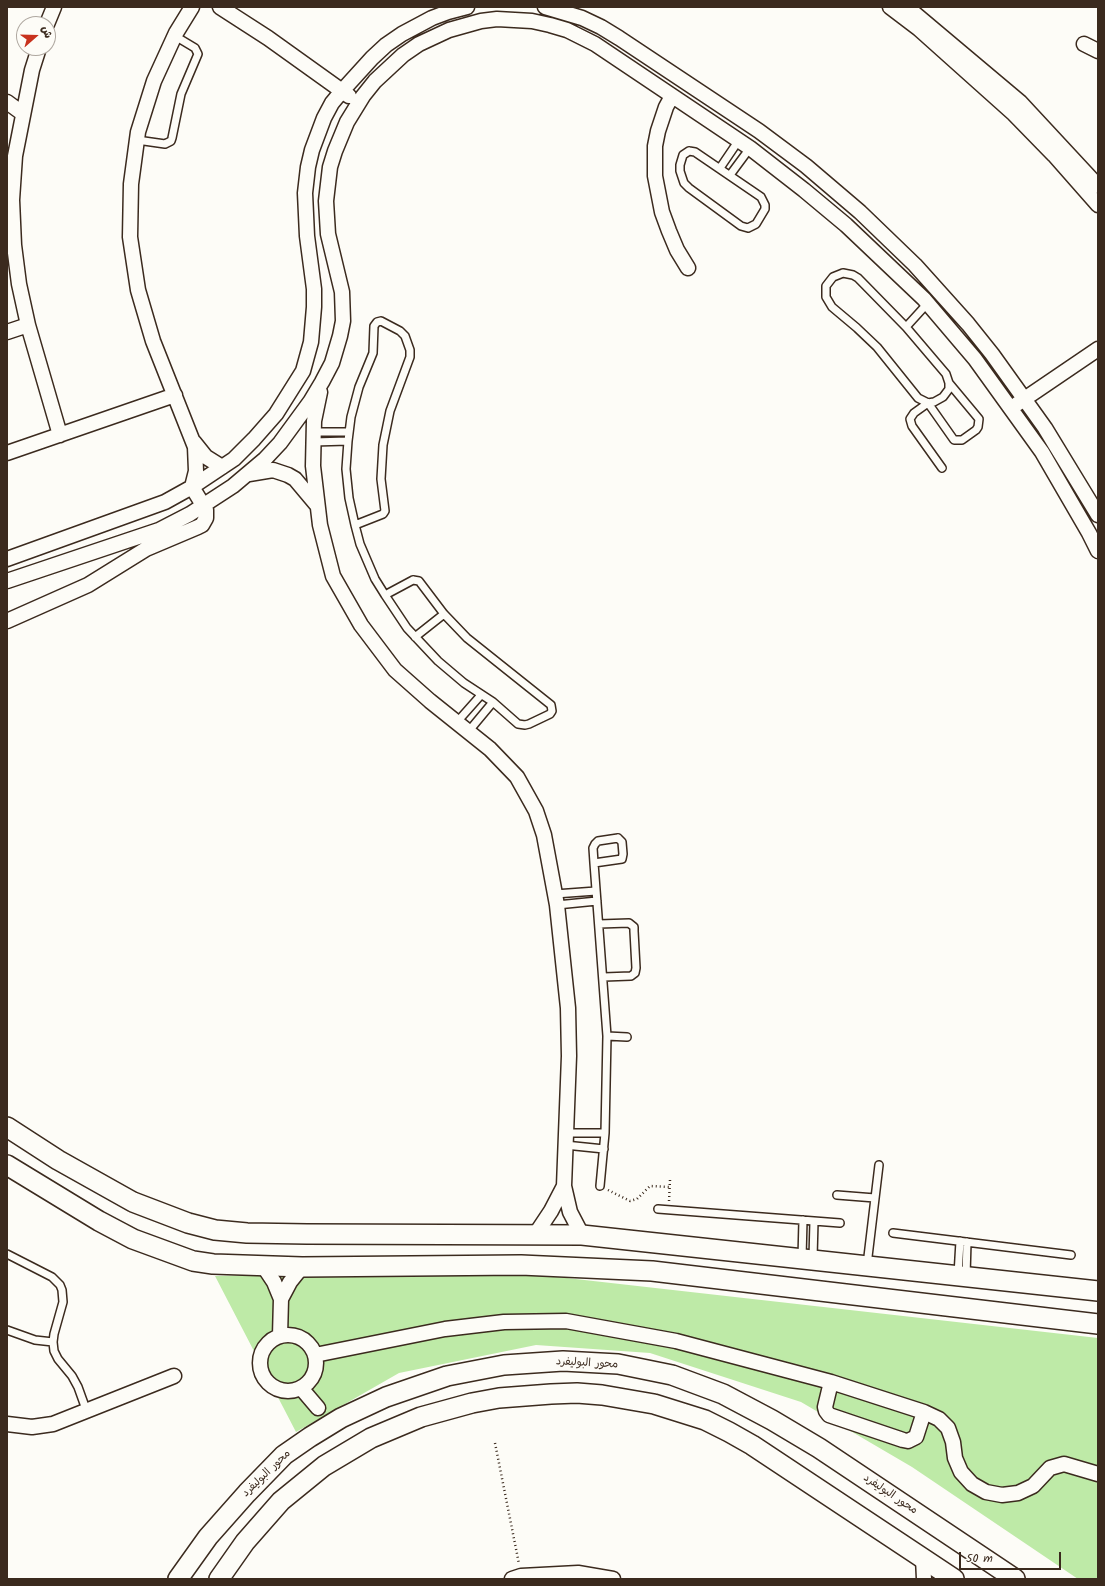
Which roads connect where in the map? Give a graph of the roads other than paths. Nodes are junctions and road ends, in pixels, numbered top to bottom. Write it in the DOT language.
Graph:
graph roads {
  1 [pos="192,7"];
  2 [pos="220,7"];
  3 [pos="467,7"];
  4 [pos="545,7"];
  5 [pos="890,7"];
  6 [pos="907,7"];
  7 [pos="174,36"];
  8 [pos="1084,44"];
  9 [pos="1098,51"];
  10 [pos="36,56"];
  11 [pos="342,91"];
  12 [pos="672,96"];
  13 [pos="7,102"];
  14 [pos="358,103"];
  15 [pos="22,112"];
  16 [pos="137,140"];
  17 [pos="744,144"];
  18 [pos="720,168"];
  19 [pos="730,175"];
  20 [pos="1098,186"];
  21 [pos="1098,205"];
  22 [pos="11,242"];
  23 [pos="688,268"];
  24 [pos="927,304"];
  25 [pos="28,326"];
  26 [pos="906,327"];
  27 [pos="7,332"];
  28 [pos="1098,350"];
  29 [pos="322,382"];
  30 [pos="949,383"];
  31 [pos="175,395"];
  32 [pos="1024,398"];
  33 [pos="928,402"];
  34 [pos="1011,408"];
  35 [pos="348,432"];
  36 [pos="60,435"];
  37 [pos="313,437"];
  38 [pos="192,440"];
  39 [pos="348,441"];
  40 [pos="7,453"];
  41 [pos="222,467"];
  42 [pos="942,468"];
  43 [pos="249,474"];
  44 [pos="192,487"];
  45 [pos="316,504"];
  46 [pos="204,505"];
  47 [pos="1098,515"];
  48 [pos="355,525"];
  49 [pos="1098,551"];
  50 [pos="7,559"];
  51 [pos="7,581"];
  52 [pos="385,595"];
  53 [pos="444,614"];
  54 [pos="7,621"];
  55 [pos="415,637"];
  56 [pos="481,695"];
  57 [pos="493,702"];
  58 [pos="457,722"];
  59 [pos="468,732"];
  60 [pos="594,863"];
  61 [pos="596,891"];
  62 [pos="556,900"];
  63 [pos="597,901"];
  64 [pos="599,924"];
  65 [pos="604,978"];
  66 [pos="607,1036"];
  67 [pos="627,1037"];
  68 [pos="7,1128"];
  69 [pos="605,1133"];
  70 [pos="566,1139"];
  71 [pos="604,1149"];
  72 [pos="7,1165"];
  73 [pos="880,1165"];
  74 [pos="564,1186"];
  75 [pos="600,1186"];
  76 [pos="837,1195"];
  77 [pos="875,1198"];
  78 [pos="658,1209"];
  79 [pos="803,1220"];
  80 [pos="814,1221"];
  81 [pos="840,1223"];
  82 [pos="893,1233"];
  83 [pos="535,1234"];
  84 [pos="582,1235"];
  85 [pos="964,1242"];
  86 [pos="7,1254"];
  87 [pos="1071,1255"];
  88 [pos="807,1260"];
  89 [pos="264,1267"];
  90 [pos="302,1267"];
  91 [pos="867,1267"];
  92 [pos="962,1276"];
  93 [pos="1098,1280"];
  94 [pos="1071,1288"];
  95 [pos="1098,1291"];
  96 [pos="281,1299"];
  97 [pos="1098,1324"];
  98 [pos="7,1330"];
  99 [pos="280,1336"];
  100 [pos="52,1342"];
  101 [pos="315,1355"];
  102 [pos="174,1376"];
  103 [pos="831,1382"];
  104 [pos="301,1388"];
  105 [pos="318,1408"];
  106 [pos="87,1412"];
  107 [pos="924,1412"];
  108 [pos="7,1424"];
  109 [pos="1098,1474"];
  110 [pos="923,1558"];
  111 [pos="517,1578"];
  112 [pos="178,1579"];
  113 [pos="219,1579"];
  114 [pos="613,1579"];
  115 [pos="924,1579"];
  116 [pos="954,1579"];
  117 [pos="1015,1579"];
  1 -- 7 [label="street"];
  2 -- 11 [label="street"];
  3 -- 11 [label="street"];
  4 -- 32 [label="street"];
  5 -- 21 [label="street"];
  6 -- 20 [label="street"];
  7 -- 16 [label="street"];
  7 -- 16 [label="lane"];
  8 -- 9 [label="street"];
  10 -- 15 [label="street"];
  11 -- 14 [label="street"];
  11 -- 41 [label="street"];
  12 -- 14 [label="street"];
  12 -- 17 [label="street"];
  12 -- 23 [label="street"];
  13 -- 15 [label="street"];
  14 -- 29 [label="street"];
  15 -- 22 [label="street"];
  16 -- 31 [label="street"];
  17 -- 18 [label="lane"];
  17 -- 19 [label="lane"];
  17 -- 24 [label="street"];
  18 -- 19 [label="lane"];
  18 -- 19 [label="lane"];
  22 -- 25 [label="street"];
  24 -- 26 [label="lane"];
  24 -- 34 [label="street"];
  25 -- 27 [label="street"];
  25 -- 36 [label="street"];
  26 -- 30 [label="lane"];
  26 -- 33 [label="lane"];
  28 -- 32 [label="street"];
  29 -- 37 [label="street"];
  29 -- 43 [label="street"];
  30 -- 33 [label="lane"];
  30 -- 33 [label="lane"];
  31 -- 36 [label="street"];
  31 -- 38 [label="street"];
  32 -- 34 [label="street"];
  32 -- 47 [label="street"];
  33 -- 42 [label="lane"];
  34 -- 49 [label="street"];
  35 -- 37 [label="lane"];
  35 -- 39 [label="lane"];
  35 -- 48 [label="lane"];
  36 -- 40 [label="street"];
  37 -- 39 [label="lane"];
  37 -- 45 [label="street"];
  38 -- 41 [label="street"];
  38 -- 44 [label="street"];
  39 -- 48 [label="lane"];
  41 -- 44 [label="street"];
  43 -- 45 [label="street"];
  43 -- 46 [label="street"];
  44 -- 46 [label="street"];
  44 -- 50 [label="street"];
  45 -- 58 [label="street"];
  46 -- 51 [label="street"];
  46 -- 54 [label="street"];
  48 -- 52 [label="lane"];
  52 -- 53 [label="lane"];
  52 -- 55 [label="lane"];
  53 -- 55 [label="lane"];
  53 -- 57 [label="lane"];
  55 -- 56 [label="lane"];
  56 -- 57 [label="lane"];
  56 -- 58 [label="lane"];
  57 -- 59 [label="lane"];
  58 -- 59 [label="street"];
  59 -- 62 [label="street"];
  60 -- 60 [label="lane"];
  60 -- 61 [label="lane"];
  61 -- 62 [label="lane"];
  61 -- 63 [label="lane"];
  62 -- 63 [label="lane"];
  62 -- 70 [label="street"];
  63 -- 64 [label="lane"];
  64 -- 65 [label="lane"];
  64 -- 65 [label="lane"];
  65 -- 66 [label="lane"];
  66 -- 67 [label="lane"];
  66 -- 69 [label="lane"];
  68 -- 83 [label="street"];
  69 -- 70 [label="lane"];
  69 -- 71 [label="lane"];
  70 -- 71 [label="lane"];
  70 -- 74 [label="street"];
  71 -- 75 [label="lane"];
  72 -- 89 [label="street"];
  73 -- 77 [label="lane"];
  74 -- 83 [label="street"];
  74 -- 84 [label="street"];
  76 -- 77 [label="lane"];
  77 -- 91 [label="lane"];
  78 -- 79 [label="lane"];
  79 -- 80 [label="lane"];
  79 -- 88 [label="lane"];
  80 -- 81 [label="lane"];
  80 -- 88 [label="lane"];
  82 -- 85 [label="lane"];
  83 -- 84 [label="street"];
  84 -- 88 [label="street"];
  85 -- 87 [label="lane"];
  85 -- 92 [label="lane"];
  86 -- 100 [label="lane"];
  88 -- 91 [label="street"];
  89 -- 90 [label="street"];
  89 -- 96 [label="street"];
  90 -- 96 [label="street"];
  90 -- 97 [label="street"];
  91 -- 92 [label="street"];
  92 -- 94 [label="street"];
  93 -- 94 [label="street"];
  94 -- 95 [label="street"];
  96 -- 99 [label="street"];
  98 -- 100 [label="lane"];
  99 -- 101 [label="street"];
  99 -- 104 [label="street"];
  100 -- 106 [label="lane"];
  101 -- 103 [label="street"];
  101 -- 104 [label="street"];
  102 -- 106 [label="street"];
  103 -- 107 [label="street"];
  103 -- 107 [label="street"];
  104 -- 105 [label="street"];
  106 -- 108 [label="street"];
  107 -- 109 [label="street"];
  110 -- 113 [label="street"];
  110 -- 115 [label="street"];
  110 -- 116 [label="street"];
  111 -- 114 [label="street"];
  112 -- 117 [label="street, محور البوليفرد"];
}
